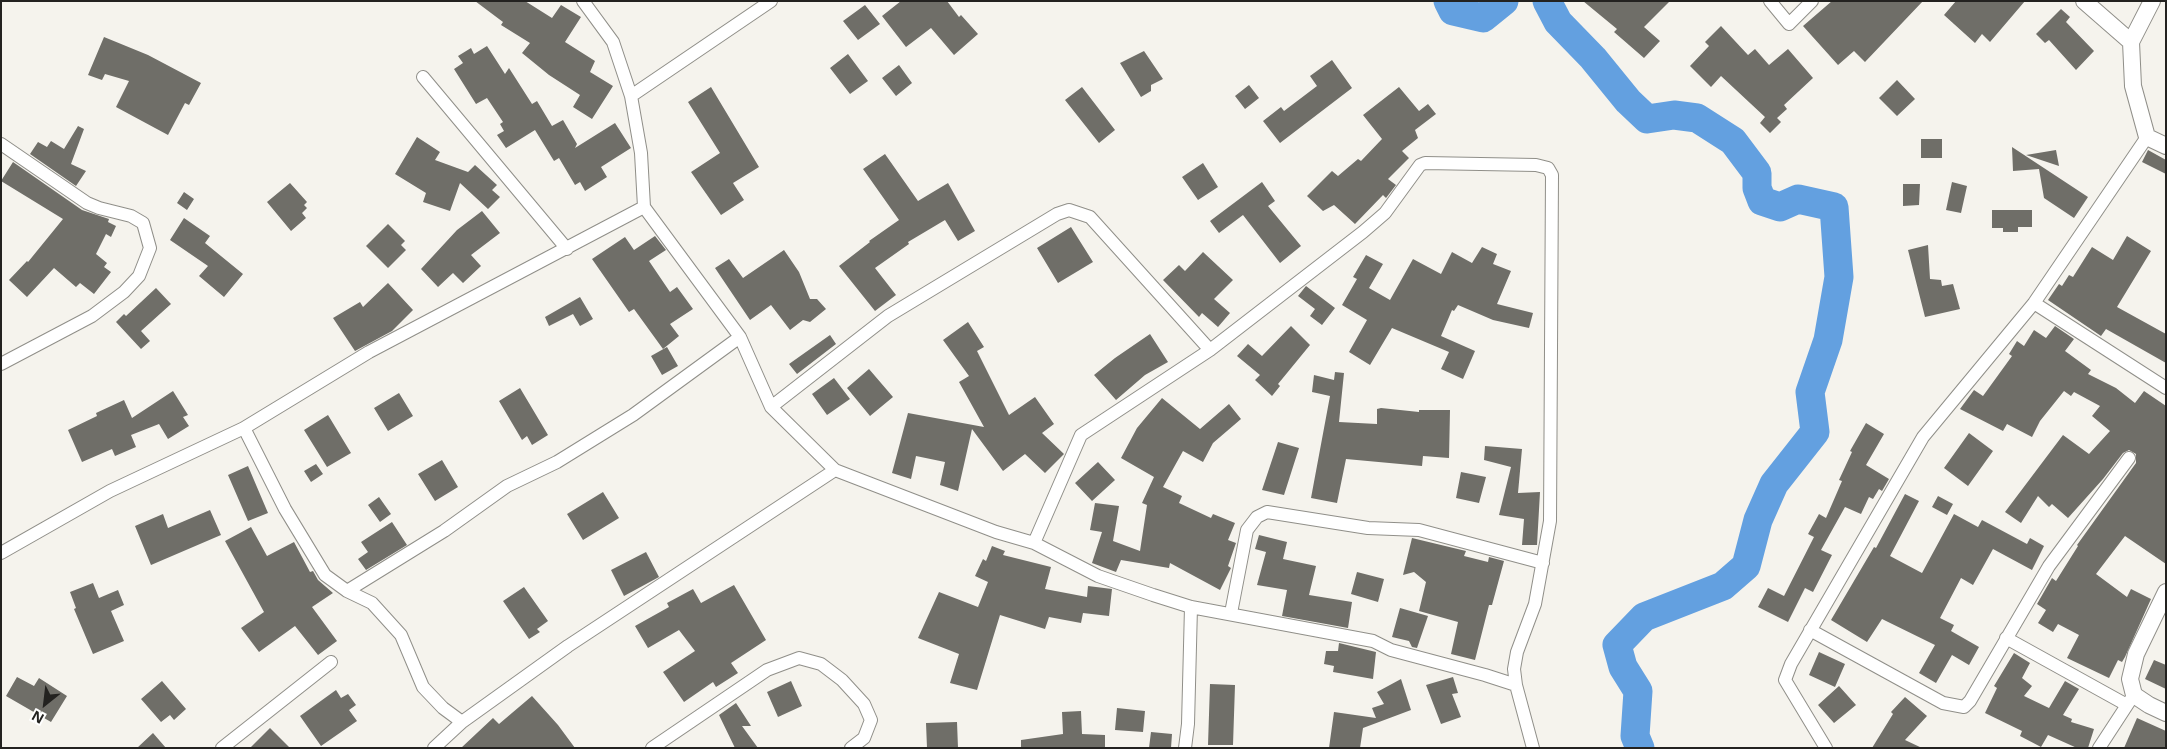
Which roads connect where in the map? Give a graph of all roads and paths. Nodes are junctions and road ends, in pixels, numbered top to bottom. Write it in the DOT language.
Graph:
graph roads {
  1 [pos="583,1"];
  2 [pos="771,1"];
  3 [pos="1770,1"];
  4 [pos="1812,1"];
  5 [pos="2084,1"];
  6 [pos="2152,1"];
  7 [pos="2131,42"];
  8 [pos="423,77"];
  9 [pos="631,96"];
  10 [pos="2147,137"];
  11 [pos="1,144"];
  12 [pos="2166,146"];
  13 [pos="644,208"];
  14 [pos="567,249"];
  15 [pos="2034,302"];
  16 [pos="740,337"];
  17 [pos="1210,350"];
  18 [pos="1,364"];
  19 [pos="2166,388"];
  20 [pos="770,407"];
  21 [pos="244,428"];
  22 [pos="2130,458"];
  23 [pos="835,470"];
  24 [pos="1034,543"];
  25 [pos="1,553"];
  26 [pos="1543,563"];
  27 [pos="347,591"];
  28 [pos="2166,592"];
  29 [pos="1191,607"];
  30 [pos="1231,613"];
  31 [pos="1810,630"];
  32 [pos="2006,638"];
  33 [pos="331,662"];
  34 [pos="1516,685"];
  35 [pos="2131,700"];
  36 [pos="2166,713"];
  37 [pos="462,722"];
  38 [pos="222,748"];
  39 [pos="434,748"];
  40 [pos="652,748"];
  41 [pos="851,748"];
  42 [pos="1185,748"];
  43 [pos="1533,748"];
  44 [pos="1826,748"];
  45 [pos="2099,748"];
  1 -- 9 [label="street"];
  2 -- 9 [label="street"];
  3 -- 4 [label="street"];
  5 -- 7 [label="street"];
  6 -- 7 [label="street"];
  7 -- 10 [label="street"];
  8 -- 14 [label="street"];
  9 -- 13 [label="street"];
  10 -- 12 [label="street"];
  10 -- 15 [label="street"];
  11 -- 18 [label="street"];
  13 -- 14 [label="street"];
  13 -- 16 [label="street"];
  14 -- 21 [label="street"];
  15 -- 19 [label="street"];
  15 -- 31 [label="street"];
  16 -- 20 [label="street"];
  16 -- 27 [label="street"];
  17 -- 20 [label="street"];
  17 -- 24 [label="street"];
  17 -- 26 [label="street"];
  20 -- 23 [label="street"];
  21 -- 25 [label="street"];
  21 -- 27 [label="street"];
  22 -- 32 [label="street"];
  23 -- 24 [label="street"];
  23 -- 37 [label="street"];
  24 -- 29 [label="street"];
  26 -- 30 [label="street"];
  26 -- 34 [label="street"];
  27 -- 37 [label="street"];
  28 -- 35 [label="street"];
  29 -- 30 [label="street"];
  29 -- 42 [label="street"];
  30 -- 34 [label="street"];
  31 -- 32 [label="street"];
  31 -- 44 [label="street"];
  32 -- 35 [label="street"];
  33 -- 38 [label="street"];
  34 -- 43 [label="street"];
  35 -- 36 [label="street"];
  35 -- 45 [label="street"];
  37 -- 39 [label="street"];
  40 -- 41 [label="street"];
}
